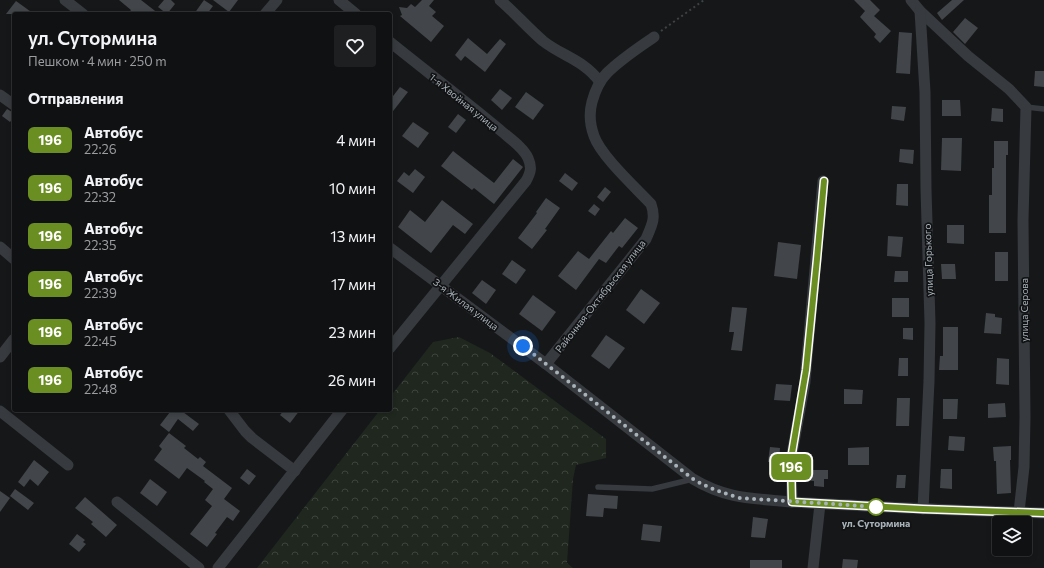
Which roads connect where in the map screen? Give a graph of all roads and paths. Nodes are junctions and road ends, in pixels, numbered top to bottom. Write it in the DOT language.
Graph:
graph roads {
  1 [pos="65,0"];
  2 [pos="339,0"];
  3 [pos="500,0"];
  4 [pos="704,0"];
  5 [pos="911,0"];
  6 [pos="920,11"];
  7 [pos="80,12"];
  8 [pos="354,12"];
  9 [pos="654,37"];
  10 [pos="392,44"];
  11 [pos="600,82"];
  12 [pos="0,95"];
  13 [pos="12,104"];
  14 [pos="1026,107"];
  15 [pos="1044,109"];
  16 [pos="824,181"];
  17 [pos="0,247"];
  18 [pos="392,249"];
  19 [pos="12,256"];
  20 [pos="440,285"];
  21 [pos="12,342"];
  22 [pos="392,345"];
  23 [pos="0,357"];
  24 [pos="546,364"];
  25 [pos="0,411"];
  26 [pos="231,412"];
  27 [pos="340,412"];
  28 [pos="68,465"];
  29 [pos="294,471"];
  30 [pos="693,479"];
  31 [pos="598,487"];
  32 [pos="117,502"];
  33 [pos="792,502"];
  34 [pos="820,504"];
  35 [pos="923,509"];
  36 [pos="1019,512"];
  37 [pos="1044,513"];
  38 [pos="199,568"];
  39 [pos="218,568"];
  40 [pos="813,568"];
  1 -- 7 [label="street"];
  2 -- 8 [label="street"];
  3 -- 11 [label="street"];
  4 -- 9 [label="path"];
  5 -- 6 [label="street"];
  6 -- 14 [label="street"];
  6 -- 35 [label="street, улица Горького"];
  9 -- 11 [label="street, Районная-Октябрьская улица"];
  10 -- 20 [label="street, 1-я Хвойная улица"];
  11 -- 24 [label="street, Районная-Октябрьская улица"];
  12 -- 13 [label="street"];
  14 -- 15 [label="lane"];
  14 -- 36 [label="street, улица Серова"];
  16 -- 33 [label="street"];
  17 -- 19 [label="street"];
  18 -- 20 [label="street, 3-я Жилая улица"];
  20 -- 22 [label="street"];
  20 -- 24 [label="street, 3-я Жилая улица"];
  21 -- 23 [label="street"];
  24 -- 30 [label="street, 3-я Жилая улица"];
  25 -- 28 [label="street"];
  26 -- 29 [label="street"];
  27 -- 29 [label="street"];
  29 -- 39 [label="street"];
  30 -- 31 [label="lane"];
  30 -- 33 [label="street, 3-я Жилая улица"];
  32 -- 38 [label="street"];
  33 -- 34 [label="street, 3-я Жилая улица"];
  34 -- 35 [label="street, 3-я Жилая улица"];
  34 -- 40 [label="street"];
  35 -- 36 [label="street, 3-я Жилая улица"];
  36 -- 37 [label="street, 3-я Жилая улица"];
}
